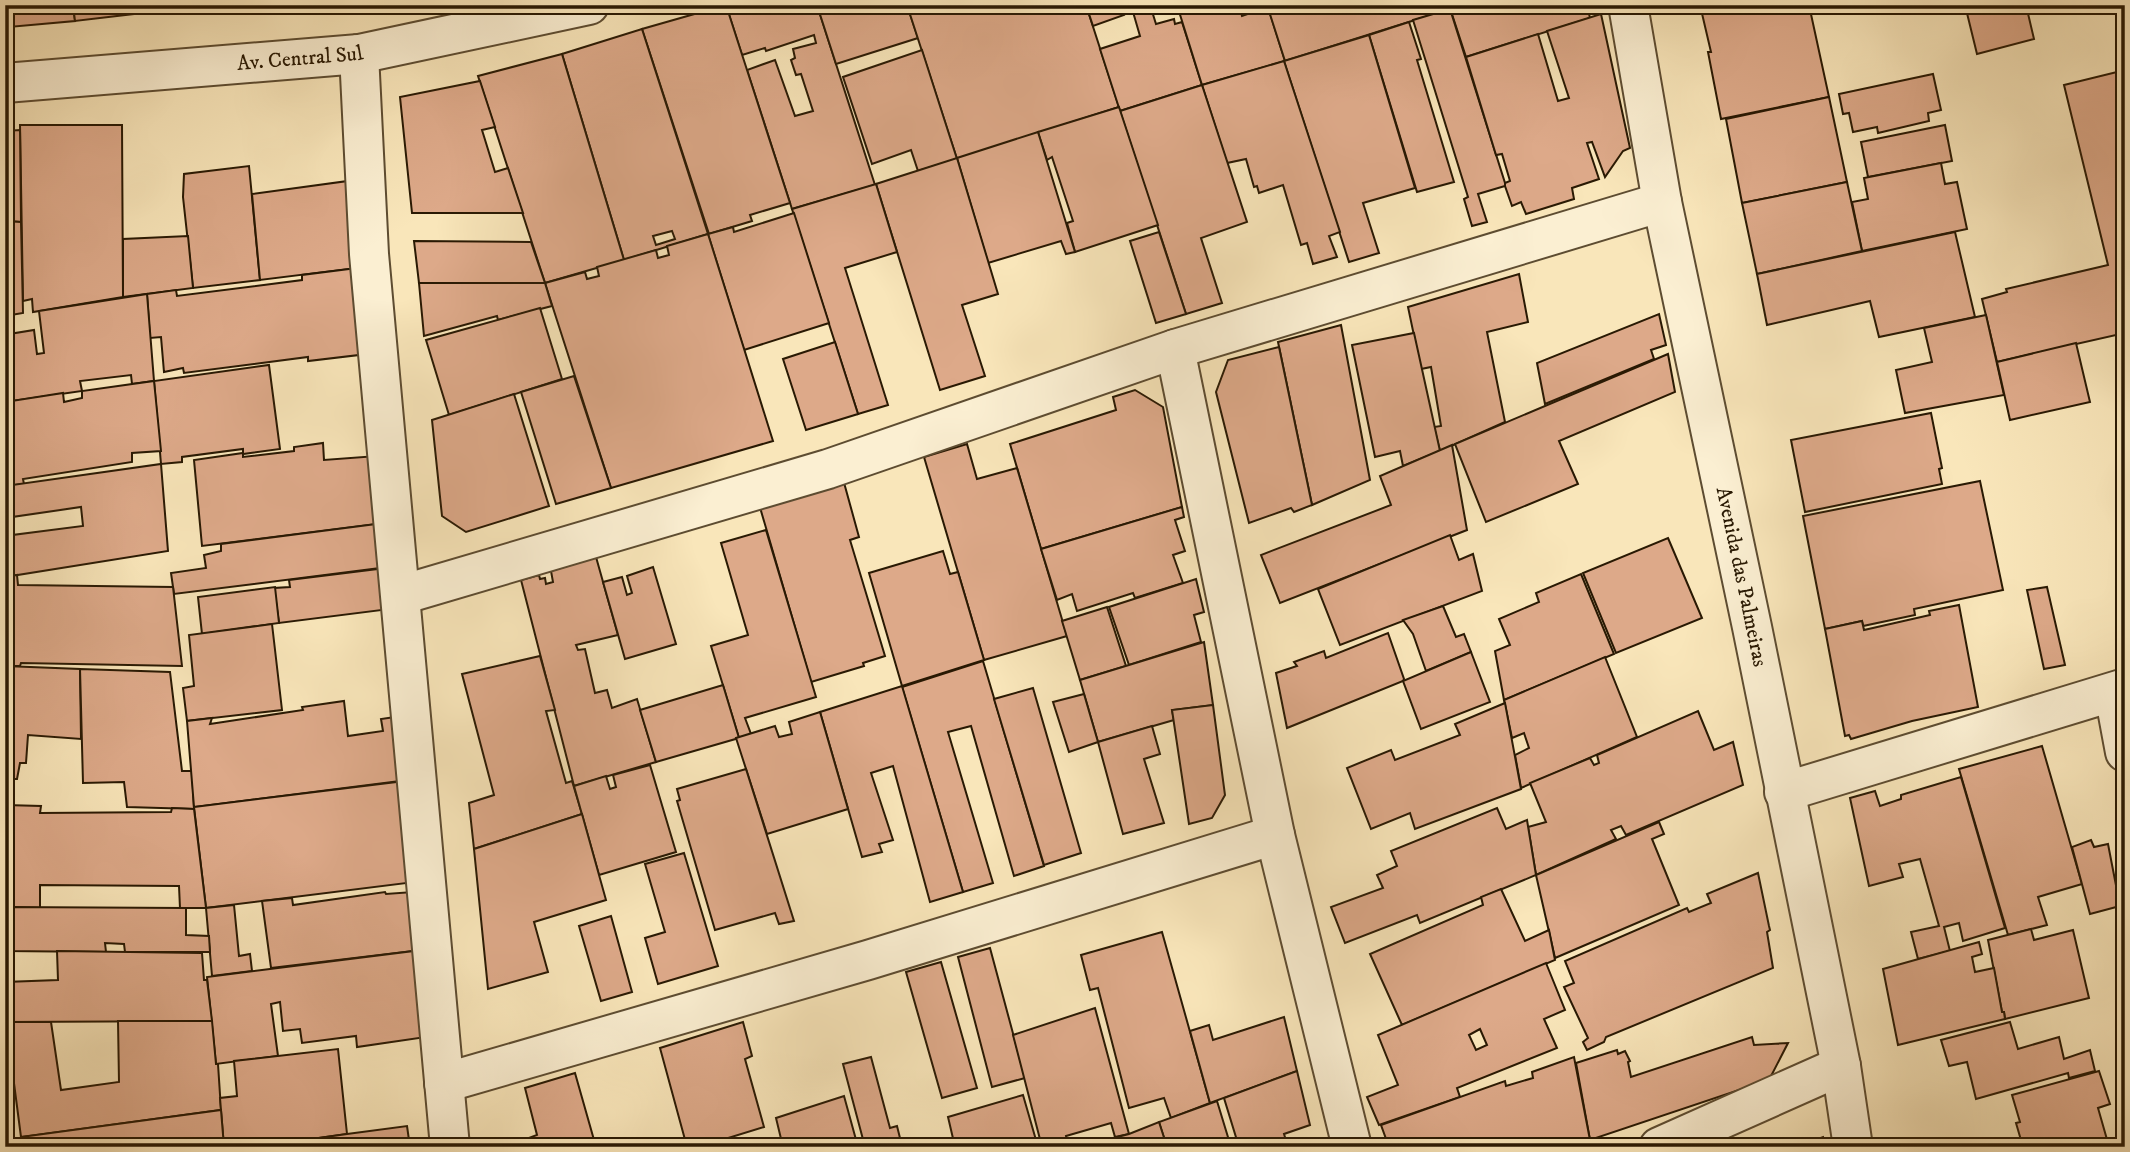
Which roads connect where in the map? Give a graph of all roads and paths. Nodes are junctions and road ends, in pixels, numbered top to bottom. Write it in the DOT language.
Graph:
graph roads {
  1 [pos="589,5"];
  2 [pos="1628,5"];
  3 [pos="359,54"];
  4 [pos="5,83"];
  5 [pos="1662,202"];
  6 [pos="1175,349"];
  7 [pos="401,595"];
  8 [pos="2119,690"];
  9 [pos="2125,752"];
  10 [pos="1784,793"];
  11 [pos="1275,835"];
  12 [pos="1841,1066"];
  13 [pos="444,1083"];
  14 [pos="450,1147"];
  15 [pos="1352,1147"];
  16 [pos="1659,1147"];
  17 [pos="1853,1147"];
  1 -- 3 [label="street, Av. Central Sul"];
  2 -- 5 [label="street, Avenida das Palmeiras"];
  3 -- 4 [label="street, Av. Central Sul"];
  3 -- 7 [label="street"];
  5 -- 6 [label="street"];
  5 -- 10 [label="street, Avenida das Palmeiras"];
  6 -- 7 [label="street"];
  6 -- 11 [label="street"];
  7 -- 13 [label="street"];
  8 -- 9 [label="street"];
  8 -- 10 [label="street"];
  10 -- 12 [label="street, Avenida das Palmeiras"];
  11 -- 13 [label="street"];
  11 -- 15 [label="street"];
  12 -- 16 [label="street"];
  12 -- 17 [label="street, Avenida das Palmeiras"];
  13 -- 14 [label="street"];
}
